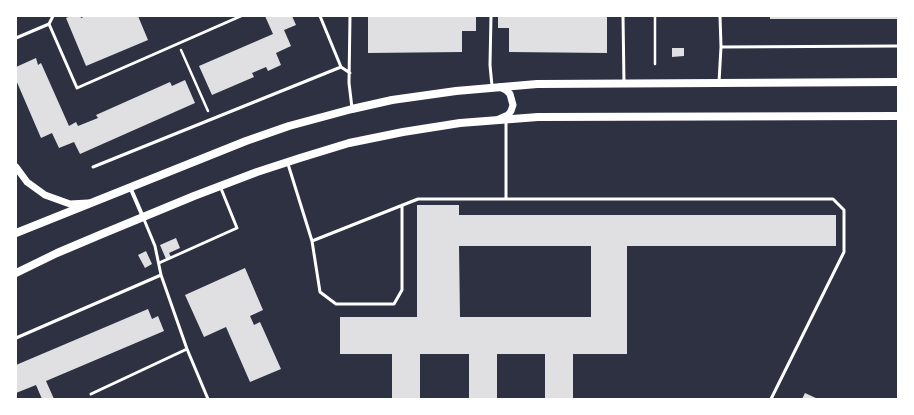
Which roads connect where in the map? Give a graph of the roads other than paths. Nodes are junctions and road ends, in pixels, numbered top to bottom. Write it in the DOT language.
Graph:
graph roads {
  1 [pos="54,16"];
  2 [pos="241,16"];
  3 [pos="320,16"];
  4 [pos="350,16"];
  5 [pos="490,16"];
  6 [pos="623,16"];
  7 [pos="720,16"];
  8 [pos="49,24"];
  9 [pos="16,38"];
  10 [pos="898,46"];
  11 [pos="721,47"];
  12 [pos="341,67"];
  13 [pos="350,73"];
  14 [pos="719,82"];
  15 [pos="898,82"];
  16 [pos="624,83"];
  17 [pos="494,86"];
  18 [pos="352,109"];
  19 [pos="898,116"];
  20 [pos="506,119"];
  21 [pos="497,120"];
  22 [pos="287,162"];
  23 [pos="16,167"];
  24 [pos="93,167"];
  25 [pos="220,186"];
  26 [pos="130,187"];
  27 [pos="506,199"];
  28 [pos="90,203"];
  29 [pos="402,205"];
  30 [pos="143,217"];
  31 [pos="16,233"];
  32 [pos="312,241"];
  33 [pos="57,253"];
  34 [pos="159,263"];
  35 [pos="16,268"];
  36 [pos="16,273"];
  37 [pos="161,274"];
  38 [pos="16,338"];
  39 [pos="187,349"];
  40 [pos="91,394"];
  41 [pos="208,399"];
  42 [pos="771,399"];
  1 -- 8 [label="lane"];
  2 -- 8 [label="lane"];
  3 -- 12 [label="lane"];
  4 -- 13 [label="lane"];
  5 -- 17 [label="lane"];
  6 -- 16 [label="lane"];
  7 -- 11 [label="lane"];
  8 -- 9 [label="lane"];
  10 -- 11 [label="lane"];
  11 -- 14 [label="lane"];
  12 -- 13 [label="lane"];
  12 -- 24 [label="lane"];
  13 -- 18 [label="lane"];
  14 -- 15 [label="main road"];
  14 -- 16 [label="main road"];
  16 -- 17 [label="main road"];
  17 -- 18 [label="main road"];
  17 -- 21 [label="street"];
  18 -- 26 [label="main road"];
  19 -- 20 [label="main road"];
  20 -- 21 [label="main road"];
  20 -- 27 [label="lane"];
  21 -- 22 [label="main road"];
  22 -- 25 [label="main road"];
  22 -- 32 [label="lane"];
  23 -- 28 [label="street"];
  25 -- 30 [label="main road"];
  25 -- 34 [label="lane"];
  26 -- 28 [label="main road"];
  26 -- 30 [label="street"];
  27 -- 29 [label="lane"];
  27 -- 42 [label="lane"];
  28 -- 31 [label="main road"];
  29 -- 32 [label="lane"];
  29 -- 32 [label="lane"];
  30 -- 33 [label="main road"];
  30 -- 34 [label="lane"];
  33 -- 35 [label="main road"];
  33 -- 36 [label="main road"];
  34 -- 37 [label="lane"];
  37 -- 38 [label="lane"];
  37 -- 39 [label="lane"];
  39 -- 40 [label="lane"];
  39 -- 41 [label="lane"];
}
